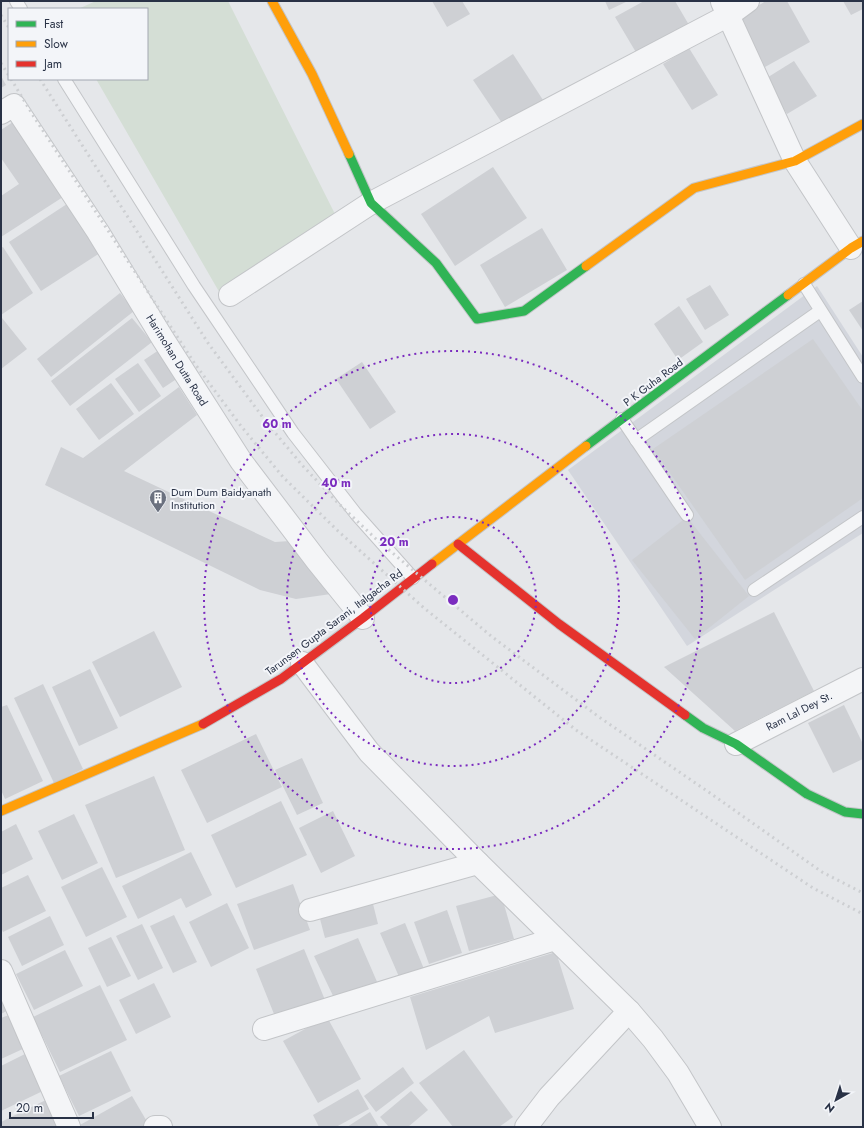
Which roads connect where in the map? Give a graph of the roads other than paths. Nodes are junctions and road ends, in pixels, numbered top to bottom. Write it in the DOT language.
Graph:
graph roads {
  1 [pos="272,1"];
  2 [pos="748,1"];
  3 [pos="725,8"];
  4 [pos="65,80"];
  5 [pos="1,113"];
  6 [pos="863,124"];
  7 [pos="795,161"];
  8 [pos="371,203"];
  9 [pos="857,245"];
  10 [pos="804,284"];
  11 [pos="230,296"];
  12 [pos="820,311"];
  13 [pos="863,377"];
  14 [pos="622,419"];
  15 [pos="636,440"];
  16 [pos="687,515"];
  17 [pos="863,517"];
  18 [pos="458,544"];
  19 [pos="413,578"];
  20 [pos="754,590"];
  21 [pos="363,618"];
  22 [pos="302,663"];
  23 [pos="863,679"];
  24 [pos="736,744"];
  25 [pos="1,811"];
  26 [pos="863,814"];
  27 [pos="478,863"];
  28 [pos="310,910"];
  29 [pos="555,939"];
  30 [pos="1,971"];
  31 [pos="629,1011"];
  32 [pos="264,1029"];
  33 [pos="69,1127"];
  34 [pos="154,1127"];
  35 [pos="161,1127"];
  36 [pos="526,1127"];
  37 [pos="710,1127"];
  1 -- 8 [label="street"];
  2 -- 3 [label="street"];
  3 -- 7 [label="street"];
  3 -- 8 [label="street"];
  4 -- 19 [label="lane"];
  5 -- 21 [label="street, Harimohan Dutta Road"];
  6 -- 7 [label="street"];
  7 -- 8 [label="street"];
  7 -- 9 [label="street"];
  8 -- 11 [label="street"];
  9 -- 10 [label="street, P K Guha Road"];
  10 -- 12 [label="lane"];
  10 -- 14 [label="street, P K Guha Road"];
  12 -- 13 [label="lane"];
  12 -- 15 [label="lane"];
  14 -- 15 [label="lane"];
  14 -- 18 [label="street, P K Guha Road"];
  15 -- 16 [label="lane"];
  17 -- 20 [label="lane"];
  18 -- 19 [label="street, Tarunsen Gupta Sarani, Italgacha Rd"];
  18 -- 24 [label="street"];
  19 -- 21 [label="street, Tarunsen Gupta Sarani, Italgacha Rd"];
  21 -- 22 [label="street, Tarunsen Gupta Sarani, Italgacha Rd"];
  22 -- 25 [label="street, Tarunsen Gupta Sarani, Italgacha Rd"];
  22 -- 27 [label="street"];
  23 -- 24 [label="street, Ram Lal Dey St."];
  24 -- 26 [label="street"];
  27 -- 28 [label="street"];
  27 -- 29 [label="street"];
  29 -- 31 [label="street"];
  29 -- 32 [label="street"];
  30 -- 33 [label="street"];
  31 -- 36 [label="street"];
  31 -- 37 [label="street"];
  34 -- 35 [label="street"];
}
